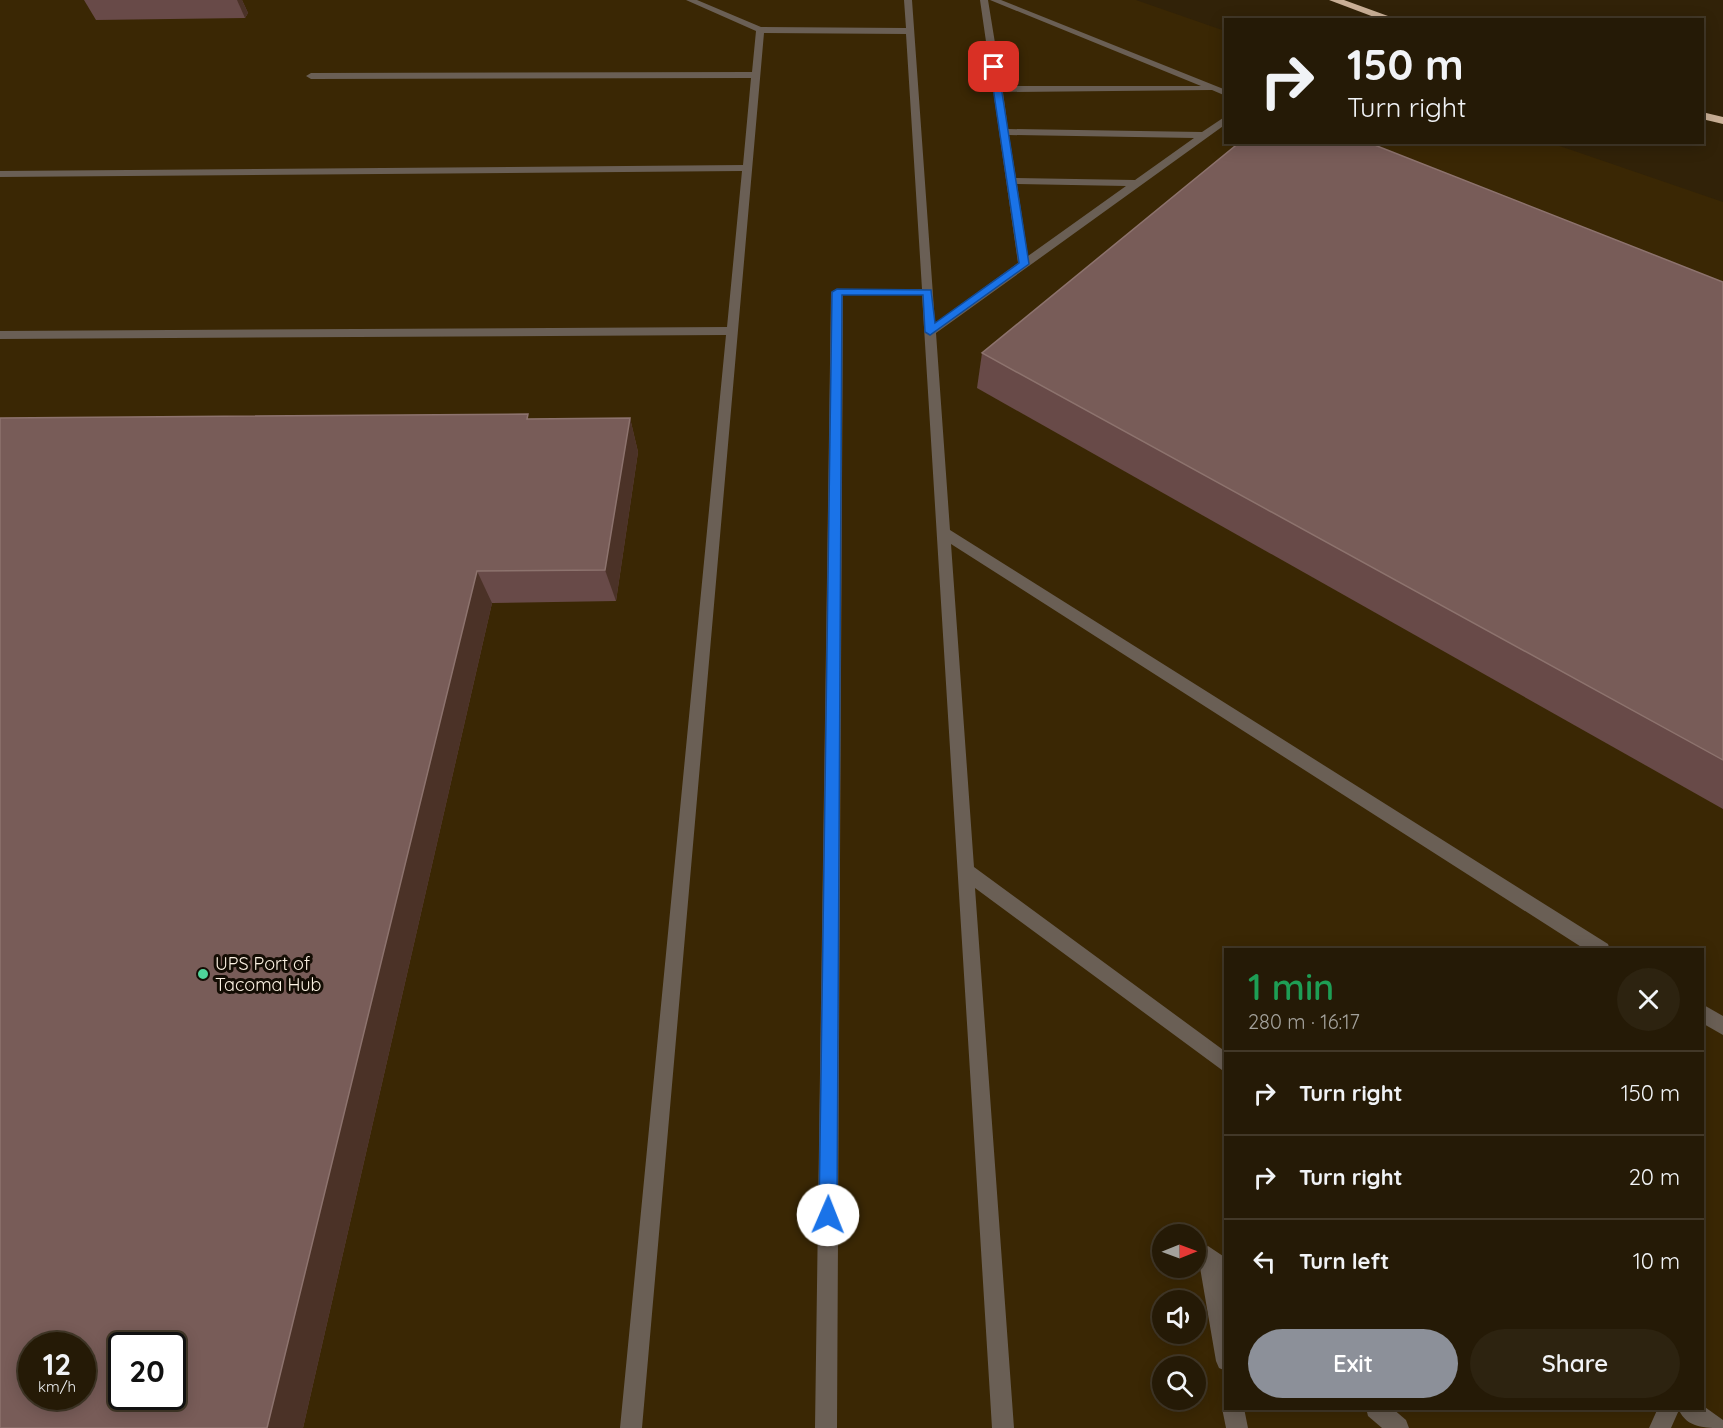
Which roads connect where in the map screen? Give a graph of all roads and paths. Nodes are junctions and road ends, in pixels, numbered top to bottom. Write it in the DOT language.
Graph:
graph roads {
  1 [pos="690,0"];
  2 [pos="908,0"];
  3 [pos="984,0"];
  4 [pos="994,0"];
  5 [pos="1334,0"];
  6 [pos="1388,18"];
  7 [pos="760,30"];
  8 [pos="910,31"];
  9 [pos="755,75"];
  10 [pos="311,76"];
  11 [pos="1215,88"];
  12 [pos="998,89"];
  13 [pos="1224,92"];
  14 [pos="1704,116"];
  15 [pos="1224,120"];
  16 [pos="1723,121"];
  17 [pos="1004,132"];
  18 [pos="1203,135"];
  19 [pos="747,168"];
  20 [pos="0,174"];
  21 [pos="1011,181"];
  22 [pos="1136,183"];
  23 [pos="1024,264"];
  24 [pos="927,292"];
  25 [pos="732,331"];
  26 [pos="930,332"];
  27 [pos="0,335"];
  28 [pos="944,533"];
  29 [pos="966,871"];
  30 [pos="1599,948"];
  31 [pos="1704,1014"];
  32 [pos="1723,1026"];
  33 [pos="1224,1063"];
  34 [pos="1224,1270"];
  35 [pos="1224,1349"];
  36 [pos="1233,1410"];
  37 [pos="1378,1410"];
  38 [pos="1668,1410"];
  39 [pos="1692,1410"];
  40 [pos="631,1428"];
  41 [pos="826,1428"];
  42 [pos="1003,1428"];
  43 [pos="1237,1428"];
  44 [pos="1398,1428"];
  45 [pos="1660,1428"];
  46 [pos="1715,1428"];
  1 -- 7 [label="street"];
  2 -- 8 [label="street"];
  3 -- 12 [label="street"];
  4 -- 11 [label="street"];
  5 -- 6 [label="highway"];
  7 -- 8 [label="street"];
  7 -- 9 [label="street"];
  8 -- 24 [label="street"];
  9 -- 10 [label="street"];
  9 -- 19 [label="street"];
  11 -- 12 [label="street"];
  11 -- 13 [label="street"];
  12 -- 17 [label="street"];
  14 -- 16 [label="highway"];
  15 -- 18 [label="street"];
  17 -- 18 [label="street"];
  17 -- 21 [label="street"];
  18 -- 22 [label="street"];
  19 -- 20 [label="street"];
  19 -- 25 [label="street"];
  21 -- 22 [label="street"];
  21 -- 23 [label="street"];
  22 -- 23 [label="street"];
  23 -- 26 [label="street"];
  24 -- 26 [label="street"];
  24 -- 41 [label="street"];
  25 -- 27 [label="street"];
  25 -- 40 [label="street"];
  26 -- 28 [label="street"];
  28 -- 29 [label="street"];
  28 -- 30 [label="street"];
  29 -- 33 [label="street"];
  29 -- 42 [label="street"];
  31 -- 32 [label="street"];
  34 -- 35 [label="street"];
  36 -- 43 [label="street"];
  37 -- 44 [label="street"];
  38 -- 45 [label="street"];
  39 -- 46 [label="street"];
}
